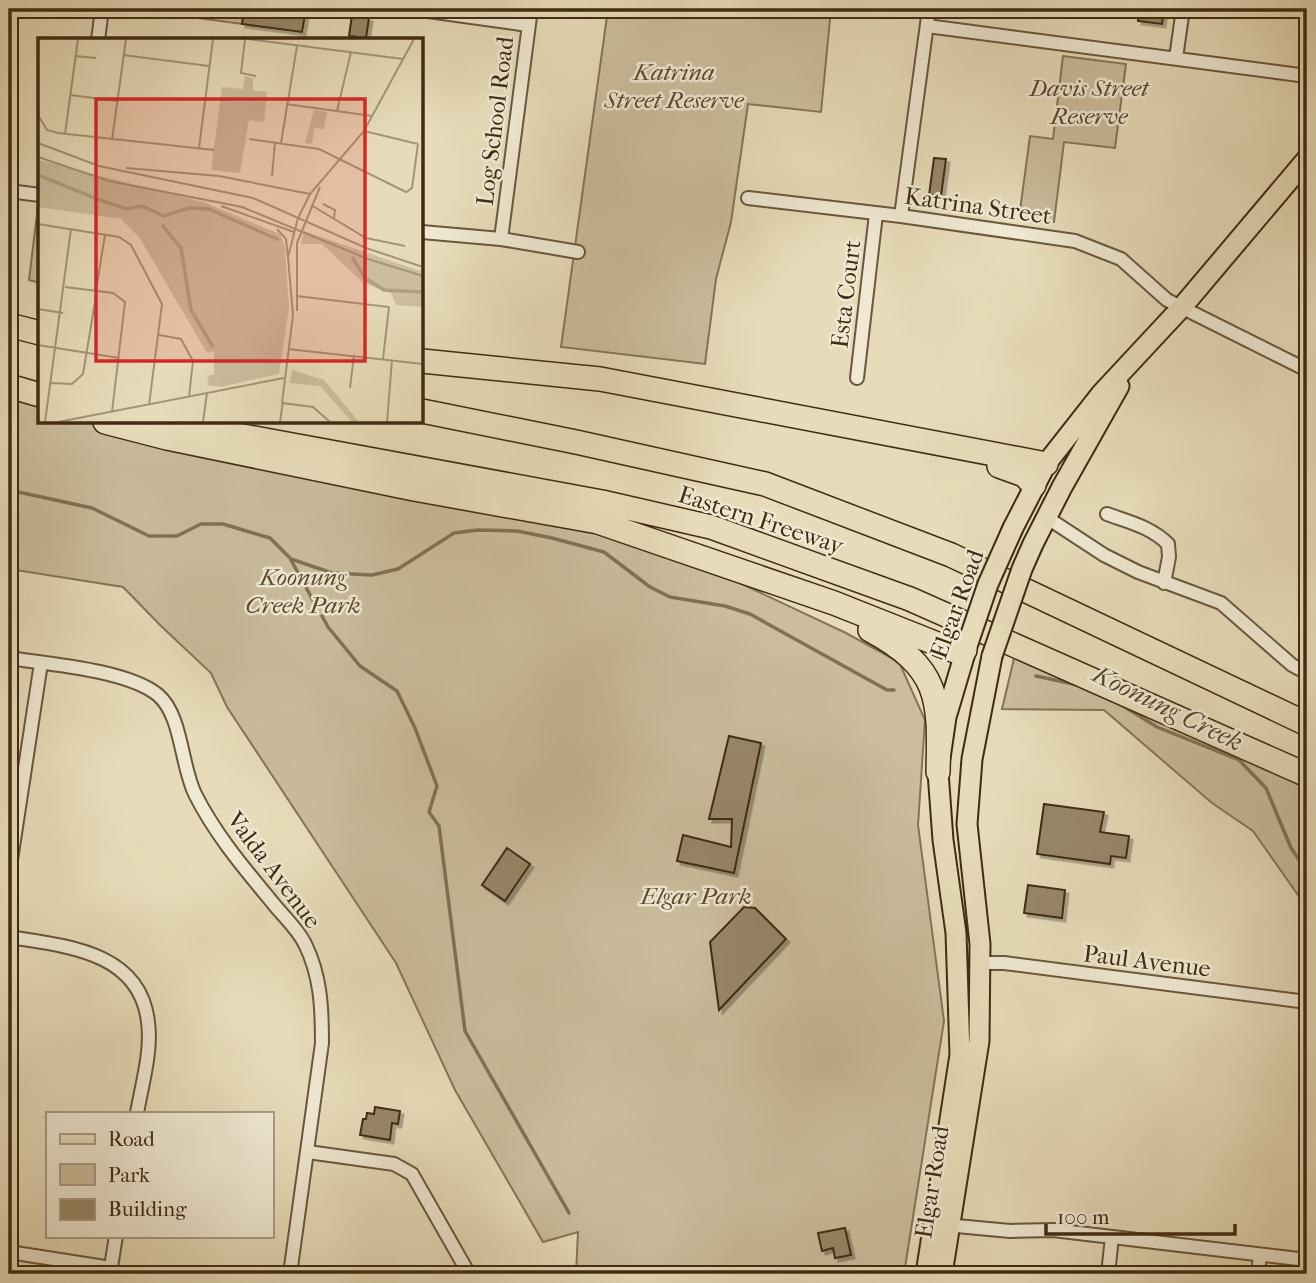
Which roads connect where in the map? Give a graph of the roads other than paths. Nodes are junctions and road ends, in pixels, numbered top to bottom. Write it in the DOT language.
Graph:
graph roads {
  1 [pos="98,9"];
  2 [pos="531,9"];
  3 [pos="929,9"];
  4 [pos="1183,9"];
  5 [pos="428,11"];
  6 [pos="528,24"];
  7 [pos="927,26"];
  8 [pos="98,38"];
  9 [pos="1176,58"];
  10 [pos="1307,76"];
  11 [pos="1307,159"];
  12 [pos="9,191"];
  13 [pos="38,195"];
  14 [pos="748,198"];
  15 [pos="876,214"];
  16 [pos="901,216"];
  17 [pos="424,232"];
  18 [pos="501,239"];
  19 [pos="578,252"];
  20 [pos="1182,307"];
  21 [pos="12,326"];
  22 [pos="38,331"];
  23 [pos="1142,350"];
  24 [pos="424,361"];
  25 [pos="1307,370"];
  26 [pos="857,379"];
  27 [pos="9,386"];
  28 [pos="38,394"];
  29 [pos="9,397"];
  30 [pos="38,404"];
  31 [pos="424,411"];
  32 [pos="112,424"];
  33 [pos="178,424"];
  34 [pos="912,440"];
  35 [pos="1046,464"];
  36 [pos="1034,485"];
  37 [pos="1107,514"];
  38 [pos="1046,517"];
  39 [pos="1164,583"];
  40 [pos="803,594"];
  41 [pos="976,648"];
  42 [pos="9,658"];
  43 [pos="40,663"];
  44 [pos="1307,673"];
  45 [pos="1307,724"];
  46 [pos="938,772"];
  47 [pos="1307,775"];
  48 [pos="968,847"];
  49 [pos="9,873"];
  50 [pos="954,918"];
  51 [pos="9,937"];
  52 [pos="988,963"];
  53 [pos="957,964"];
  54 [pos="1307,1002"];
  55 [pos="137,1112"];
  56 [pos="308,1152"];
  57 [pos="942,1224"];
  58 [pos="1112,1237"];
  59 [pos="116,1238"];
  60 [pos="9,1252"];
  61 [pos="1260,1255"];
  62 [pos="1307,1260"];
  63 [pos="111,1271"];
  64 [pos="290,1274"];
  65 [pos="469,1274"];
  66 [pos="926,1274"];
  67 [pos="942,1274"];
  68 [pos="1108,1274"];
  69 [pos="1258,1274"];
  1 -- 8 [label="street"];
  2 -- 6 [label="street, Log School Road"];
  3 -- 7 [label="street"];
  4 -- 9 [label="street"];
  5 -- 6 [label="street"];
  6 -- 18 [label="street, Log School Road"];
  7 -- 9 [label="street"];
  7 -- 16 [label="street"];
  9 -- 10 [label="street"];
  11 -- 20 [label="main road, Elgar Road"];
  12 -- 13 [label="street"];
  14 -- 15 [label="street, Katrina Street"];
  15 -- 16 [label="street, Katrina Street"];
  15 -- 26 [label="street, Esta Court"];
  16 -- 20 [label="street, Katrina Street"];
  17 -- 18 [label="street"];
  18 -- 19 [label="street"];
  20 -- 23 [label="main road, Elgar Road"];
  20 -- 25 [label="street, Katrina Street"];
  21 -- 22 [label="highway"];
  23 -- 35 [label="main road, Elgar Road"];
  23 -- 38 [label="main road, Elgar Road"];
  24 -- 34 [label="highway"];
  27 -- 28 [label="highway"];
  29 -- 30 [label="highway"];
  31 -- 45 [label="highway, Eastern Freeway"];
  32 -- 40 [label="highway"];
  33 -- 47 [label="highway, Eastern Freeway"];
  34 -- 35 [label="highway"];
  34 -- 36 [label="highway"];
  35 -- 36 [label="main road, Elgar Road"];
  36 -- 38 [label="main road"];
  36 -- 41 [label="main road, Elgar Road, bridge"];
  37 -- 39 [label="street"];
  38 -- 39 [label="street"];
  38 -- 41 [label="main road, Elgar Road, bridge"];
  39 -- 44 [label="street"];
  40 -- 41 [label="highway"];
  40 -- 46 [label="highway"];
  41 -- 46 [label="main road, Elgar Road"];
  41 -- 48 [label="main road, Elgar Road"];
  42 -- 43 [label="street, Valda Avenue"];
  43 -- 49 [label="street"];
  43 -- 56 [label="street, Valda Avenue"];
  46 -- 50 [label="main road, Elgar Road"];
  48 -- 50 [label="main road, Elgar Road"];
  48 -- 52 [label="main road, Elgar Road"];
  50 -- 53 [label="main road, Elgar Road"];
  51 -- 55 [label="street"];
  52 -- 53 [label="main road"];
  52 -- 54 [label="street, Paul Avenue"];
  52 -- 57 [label="main road, Elgar Road"];
  53 -- 57 [label="main road, Elgar Road"];
  56 -- 64 [label="street, Valda Avenue"];
  56 -- 65 [label="street"];
  57 -- 58 [label="street"];
  57 -- 66 [label="main road, Elgar Road"];
  57 -- 67 [label="main road, Elgar Road"];
  58 -- 61 [label="street"];
  58 -- 68 [label="street"];
  59 -- 63 [label="street"];
  60 -- 63 [label="street"];
  61 -- 62 [label="street"];
  61 -- 69 [label="street"];
}
